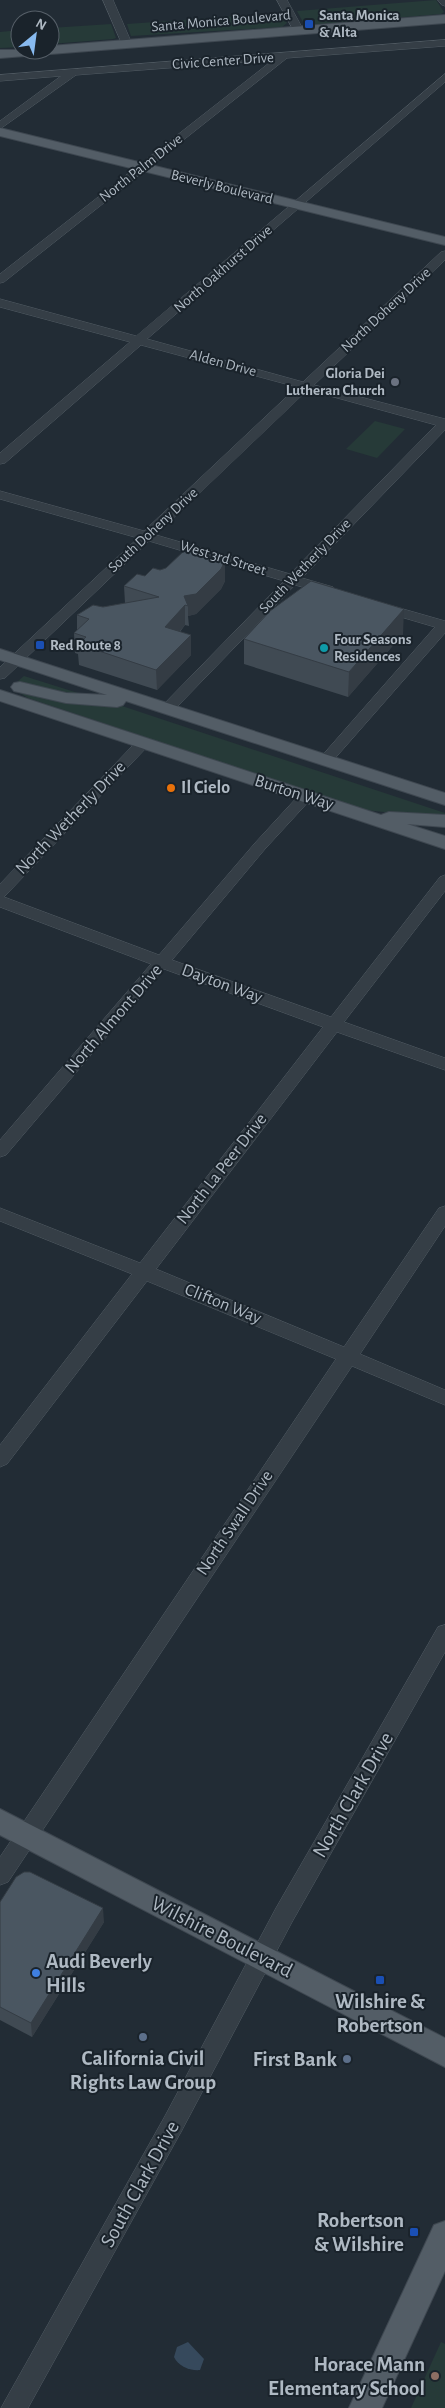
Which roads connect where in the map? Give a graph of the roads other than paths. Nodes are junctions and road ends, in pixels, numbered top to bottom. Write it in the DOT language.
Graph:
graph roads {
  1 [pos="108,0"];
  2 [pos="282,0"];
  3 [pos="445,19"];
  4 [pos="298,31"];
  5 [pos="445,43"];
  6 [pos="127,44"];
  7 [pos="0,54"];
  8 [pos="283,57"];
  9 [pos="73,73"];
  10 [pos="445,77"];
  11 [pos="0,78"];
  12 [pos="0,126"];
  13 [pos="0,132"];
  14 [pos="143,167"];
  15 [pos="296,205"];
  16 [pos="445,241"];
  17 [pos="445,254"];
  18 [pos="0,280"];
  19 [pos="0,303"];
  20 [pos="140,341"];
  21 [pos="305,386"];
  22 [pos="445,424"];
  23 [pos="0,460"];
  24 [pos="0,495"];
  25 [pos="147,536"];
  26 [pos="292,580"];
  27 [pos="341,594"];
  28 [pos="369,603"];
  29 [pos="445,625"];
  30 [pos="8,657"];
  31 [pos="0,667"];
  32 [pos="0,675"];
  33 [pos="0,684"];
  34 [pos="0,695"];
  35 [pos="162,708"];
  36 [pos="143,743"];
  37 [pos="324,761"];
  38 [pos="306,797"];
  39 [pos="445,799"];
  40 [pos="356,814"];
  41 [pos="445,821"];
  42 [pos="445,843"];
  43 [pos="445,880"];
  44 [pos="0,893"];
  45 [pos="0,902"];
  46 [pos="163,963"];
  47 [pos="336,1025"];
  48 [pos="445,1064"];
  49 [pos="0,1151"];
  50 [pos="445,1212"];
  51 [pos="0,1214"];
  52 [pos="142,1272"];
  53 [pos="348,1356"];
  54 [pos="445,1398"];
  55 [pos="0,1459"];
  56 [pos="445,1633"];
  57 [pos="0,1821"];
  58 [pos="27,1834"];
  59 [pos="0,1875"];
  60 [pos="262,1958"];
  61 [pos="445,2053"];
  62 [pos="445,2236"];
  63 [pos="14,2408"];
  64 [pos="365,2408"];
  1 -- 6 [label="street"];
  2 -- 4 [label="street"];
  3 -- 4 [label="main road, Santa Monica Boulevard"];
  4 -- 6 [label="main road, Santa Monica Boulevard"];
  5 -- 8 [label="street, Civic Center Drive"];
  6 -- 7 [label="main road, Santa Monica Boulevard"];
  8 -- 9 [label="street, Civic Center Drive"];
  8 -- 14 [label="street, North Palm Drive"];
  9 -- 11 [label="street, Civic Center Drive"];
  9 -- 12 [label="street"];
  10 -- 15 [label="street, North Oakhurst Drive"];
  13 -- 14 [label="main road, Beverly Boulevard"];
  14 -- 15 [label="main road, Beverly Boulevard"];
  14 -- 18 [label="street, North Palm Drive"];
  15 -- 16 [label="main road, Beverly Boulevard"];
  15 -- 20 [label="street, North Oakhurst Drive"];
  17 -- 21 [label="street, North Doheny Drive"];
  19 -- 20 [label="street, Alden Drive"];
  20 -- 21 [label="street, Alden Drive"];
  20 -- 23 [label="street, North Oakhurst Drive"];
  21 -- 22 [label="street, Alden Drive"];
  21 -- 25 [label="street, South Doheny Drive"];
  22 -- 26 [label="street, South Wetherly Drive"];
  24 -- 25 [label="street, West 3rd Street"];
  25 -- 26 [label="street, West 3rd Street"];
  25 -- 30 [label="street, South Doheny Drive"];
  26 -- 27 [label="street, West 3rd Street"];
  26 -- 35 [label="street, South Wetherly Drive"];
  28 -- 29 [label="street"];
  29 -- 37 [label="street"];
  30 -- 31 [label="main road"];
  30 -- 32 [label="street, South Doheny Drive"];
  30 -- 35 [label="main road"];
  33 -- 35 [label="main road"];
  34 -- 36 [label="main road, Burton Way"];
  35 -- 37 [label="main road"];
  36 -- 38 [label="main road, Burton Way"];
  36 -- 44 [label="street, North Wetherly Drive"];
  37 -- 39 [label="main road"];
  38 -- 40 [label="main road, Burton Way"];
  38 -- 46 [label="street, North Almont Drive"];
  40 -- 41 [label="main road"];
  40 -- 42 [label="main road, Burton Way"];
  43 -- 47 [label="street, North La Peer Drive"];
  45 -- 46 [label="street, Dayton Way"];
  46 -- 47 [label="street, Dayton Way"];
  46 -- 49 [label="street, North Almont Drive"];
  47 -- 48 [label="street, Dayton Way"];
  47 -- 52 [label="street, North La Peer Drive"];
  50 -- 53 [label="street, North Swall Drive"];
  51 -- 52 [label="street, Clifton Way"];
  52 -- 53 [label="street, Clifton Way"];
  52 -- 55 [label="street, North La Peer Drive"];
  53 -- 54 [label="street, Clifton Way"];
  53 -- 58 [label="street, North Swall Drive"];
  56 -- 60 [label="street, North Clark Drive"];
  57 -- 58 [label="main road, Wilshire Boulevard"];
  58 -- 59 [label="street, North Swall Drive"];
  58 -- 60 [label="main road, Wilshire Boulevard"];
  60 -- 61 [label="main road, Wilshire Boulevard"];
  60 -- 63 [label="street, South Clark Drive"];
  62 -- 64 [label="main road"];
}
